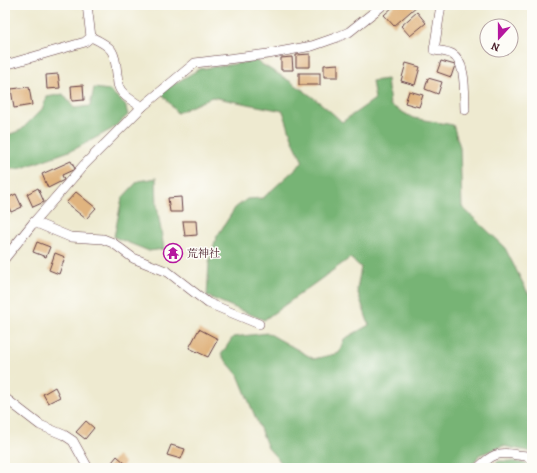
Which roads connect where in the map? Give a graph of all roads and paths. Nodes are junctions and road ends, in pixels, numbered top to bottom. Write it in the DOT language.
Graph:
graph roads {
  1 [pos="87,5"];
  2 [pos="383,5"];
  3 [pos="441,5"];
  4 [pos="91,37"];
  5 [pos="5,65"];
  6 [pos="142,107"];
  7 [pos="465,110"];
  8 [pos="34,222"];
  9 [pos="5,258"];
  10 [pos="259,324"];
  11 [pos="5,398"];
  12 [pos="532,458"];
  13 [pos="88,468"];
  14 [pos="478,468"];
  1 -- 4 [label="street"];
  2 -- 6 [label="street"];
  3 -- 7 [label="street"];
  4 -- 5 [label="street"];
  4 -- 6 [label="street"];
  6 -- 8 [label="street"];
  8 -- 9 [label="street"];
  8 -- 10 [label="street"];
  11 -- 13 [label="street"];
  12 -- 14 [label="street"];
}
